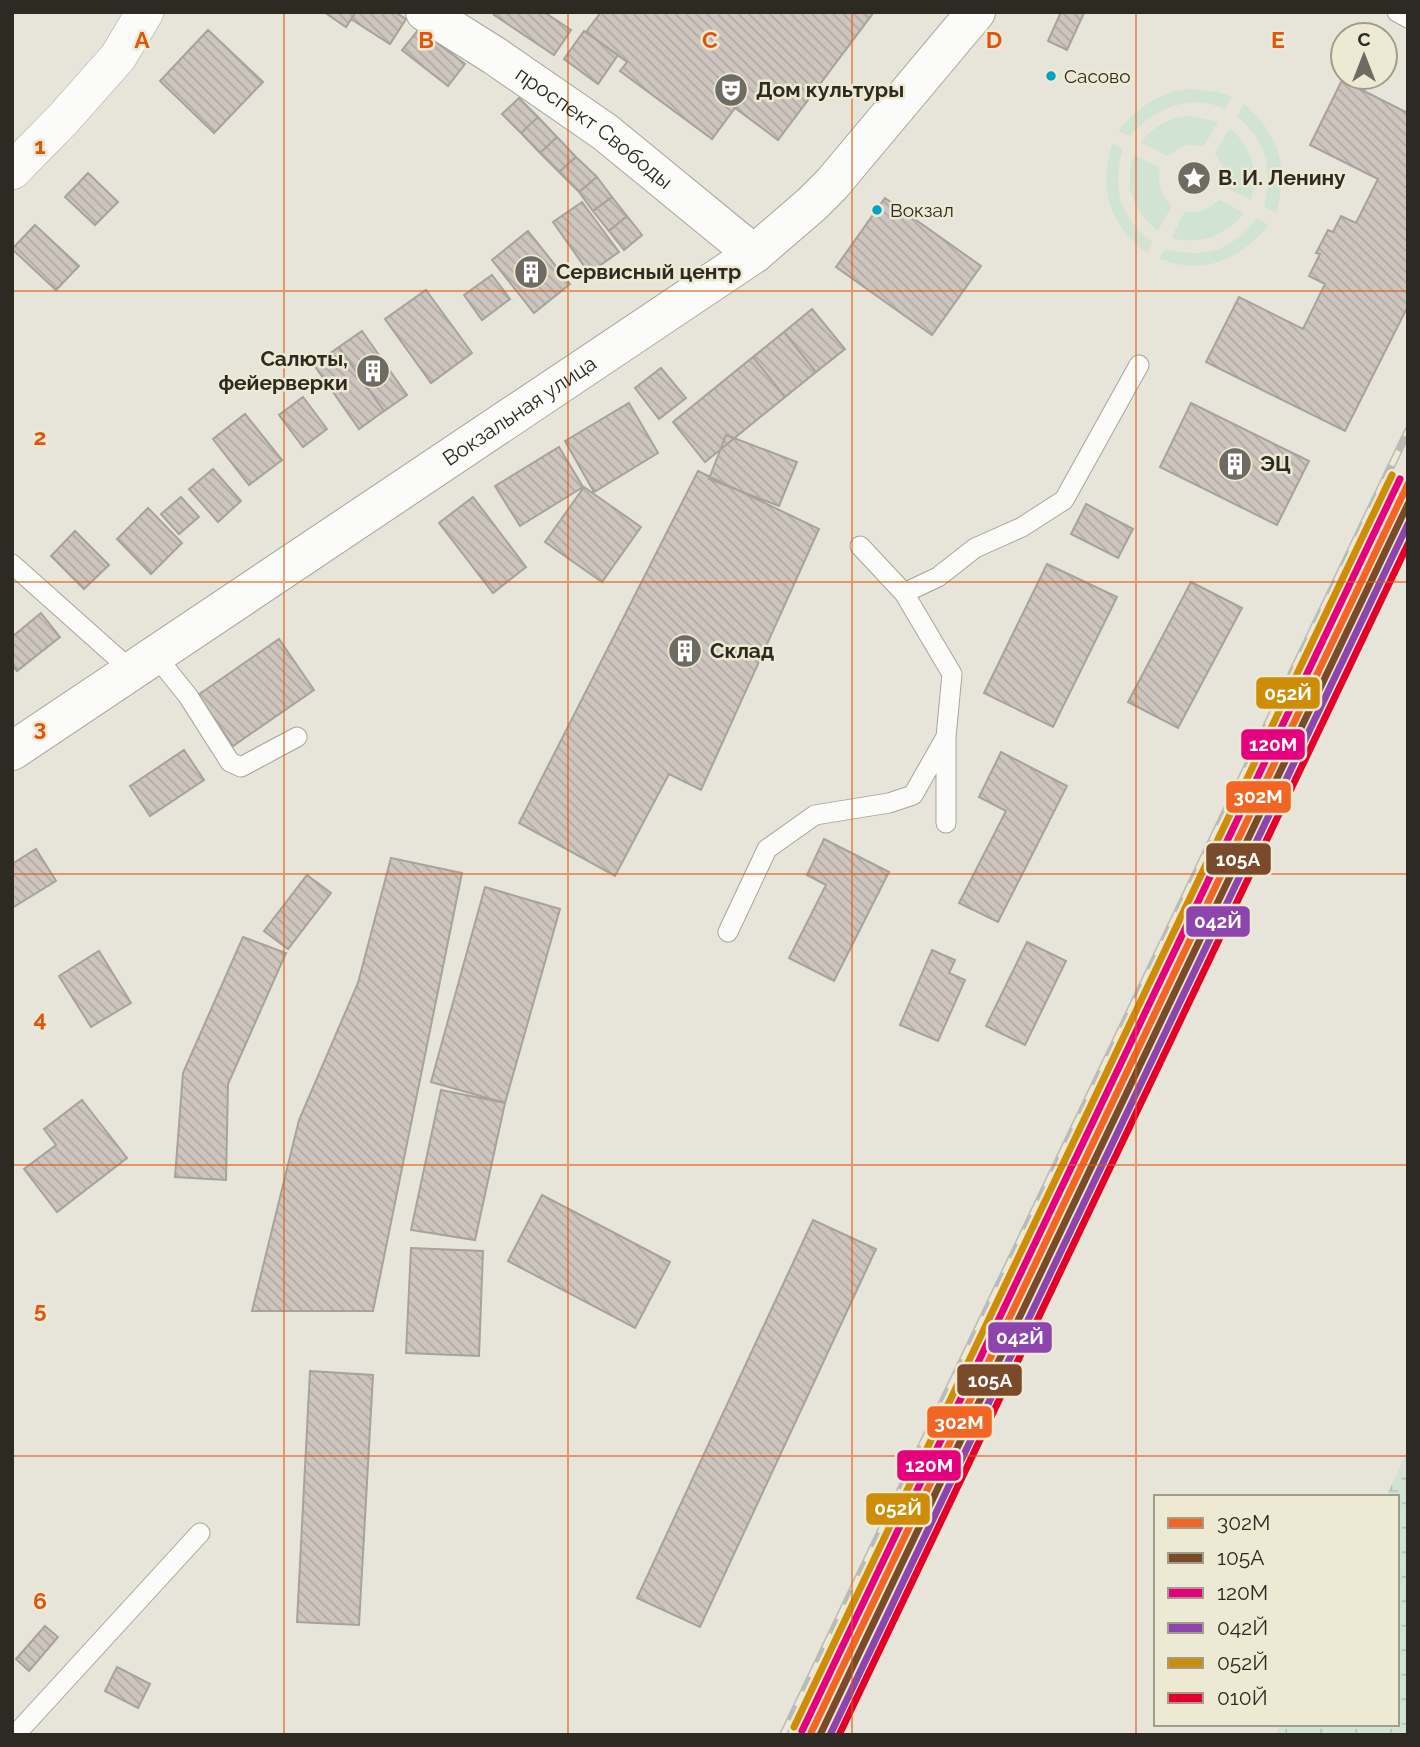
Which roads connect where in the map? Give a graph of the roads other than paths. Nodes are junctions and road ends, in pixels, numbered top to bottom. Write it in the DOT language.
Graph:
graph roads {
  1 [pos="145,12"];
  2 [pos="425,12"];
  3 [pos="976,12"];
  4 [pos="1397,12"];
  5 [pos="1408,18"];
  6 [pos="12,171"];
  7 [pos="754,254"];
  8 [pos="1139,365"];
  9 [pos="860,545"];
  10 [pos="12,564"];
  11 [pos="904,593"];
  12 [pos="144,663"];
  13 [pos="297,737"];
  14 [pos="946,737"];
  15 [pos="12,751"];
  16 [pos="946,823"];
  17 [pos="728,932"];
  18 [pos="200,1533"];
  19 [pos="15,1735"];
  1 -- 6 [label="street"];
  2 -- 7 [label="main road, проспект Свободы"];
  3 -- 7 [label="main road, Вокзальная улица"];
  4 -- 5 [label="lane"];
  7 -- 12 [label="main road, Вокзальная улица"];
  8 -- 11 [label="lane"];
  9 -- 11 [label="lane"];
  10 -- 12 [label="lane"];
  11 -- 14 [label="lane"];
  12 -- 13 [label="lane"];
  12 -- 15 [label="main road, Вокзальная улица"];
  14 -- 16 [label="lane"];
  14 -- 17 [label="lane"];
  18 -- 19 [label="lane"];
}
